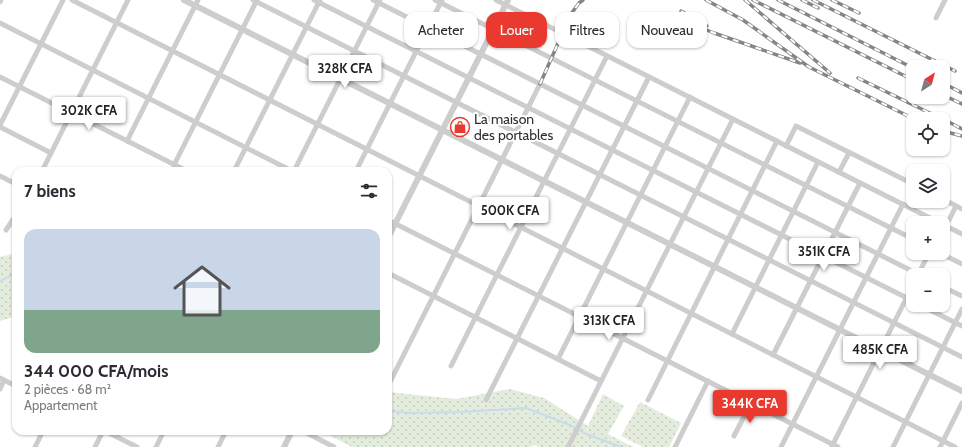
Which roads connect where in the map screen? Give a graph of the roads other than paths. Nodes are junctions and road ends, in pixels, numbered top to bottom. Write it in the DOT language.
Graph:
graph roads {
  1 [pos="63,0"];
  2 [pos="72,0"];
  3 [pos="128,0"];
  4 [pos="184,0"];
  5 [pos="496,0"];
  6 [pos="945,0"];
  7 [pos="256,1"];
  8 [pos="317,1"];
  9 [pos="377,1"];
  10 [pos="439,1"];
  11 [pos="506,2"];
  12 [pos="196,3"];
  13 [pos="435,12"];
  14 [pos="501,12"];
  15 [pos="404,15"];
  16 [pos="936,18"];
  17 [pos="0,23"];
  18 [pos="117,23"];
  19 [pos="486,25"];
  20 [pos="306,27"];
  21 [pos="367,27"];
  22 [pos="242,30"];
  23 [pos="486,42"];
  24 [pos="41,44"];
  25 [pos="418,48"];
  26 [pos="468,48"];
  27 [pos="531,48"];
  28 [pos="172,51"];
  29 [pos="354,51"];
  30 [pos="416,52"];
  31 [pos="480,54"];
  32 [pos="292,55"];
  33 [pos="607,56"];
  34 [pos="93,70"];
  35 [pos="220,75"];
  36 [pos="404,76"];
  37 [pos="0,77"];
  38 [pos="649,77"];
  39 [pos="469,78"];
  40 [pos="340,79"];
  41 [pos="595,80"];
  42 [pos="540,84"];
  43 [pos="19,86"];
  44 [pos="690,97"];
  45 [pos="148,98"];
  46 [pos="270,100"];
  47 [pos="637,101"];
  48 [pos="456,102"];
  49 [pos="390,104"];
  50 [pos="582,105"];
  51 [pos="528,108"];
  52 [pos="71,113"];
  53 [pos="733,119"];
  54 [pos="196,122"];
  55 [pos="678,122"];
  56 [pos="318,124"];
  57 [pos="0,126"];
  58 [pos="624,126"];
  59 [pos="570,129"];
  60 [pos="442,130"];
  61 [pos="516,132"];
  62 [pos="127,141"];
  63 [pos="777,141"];
  64 [pos="721,143"];
  65 [pos="786,146"];
  66 [pos="665,147"];
  67 [pos="246,148"];
  68 [pos="367,149"];
  69 [pos="612,150"];
  70 [pos="51,153"];
  71 [pos="849,153"];
  72 [pos="558,154"];
  73 [pos="502,160"];
  74 [pos="818,162"];
  75 [pos="174,165"];
  76 [pos="765,165"];
  77 [pos="44,167"];
  78 [pos="178,167"];
  79 [pos="236,167"];
  80 [pos="285,167"];
  81 [pos="295,167"];
  82 [pos="358,167"];
  83 [pos="708,169"];
  84 [pos="653,171"];
  85 [pos="839,172"];
  86 [pos="600,175"];
  87 [pos="0,176"];
  88 [pos="419,176"];
  89 [pos="906,181"];
  90 [pos="12,182"];
  91 [pos="544,182"];
  92 [pos="860,183"];
  93 [pos="806,186"];
  94 [pos="753,191"];
  95 [pos="696,192"];
  96 [pos="641,195"];
  97 [pos="586,202"];
  98 [pos="950,203"];
  99 [pos="903,204"];
  100 [pos="479,206"];
  101 [pos="848,206"];
  102 [pos="956,206"];
  103 [pos="962,209"];
  104 [pos="793,211"];
  105 [pos="741,215"];
  106 [pos="926,216"];
  107 [pos="949,216"];
  108 [pos="684,217"];
  109 [pos="12,221"];
  110 [pos="392,222"];
  111 [pos="395,223"];
  112 [pos="627,223"];
  113 [pos="521,227"];
  114 [pos="891,228"];
  115 [pos="950,228"];
  116 [pos="392,229"];
  117 [pos="6,230"];
  118 [pos="835,232"];
  119 [pos="962,234"];
  120 [pos="781,235"];
  121 [pos="906,236"];
  122 [pos="728,239"];
  123 [pos="671,245"];
  124 [pos="563,248"];
  125 [pos="455,253"];
  126 [pos="878,254"];
  127 [pos="823,256"];
  128 [pos="950,258"];
  129 [pos="769,260"];
  130 [pos="962,264"];
  131 [pos="714,267"];
  132 [pos="906,268"];
  133 [pos="604,269"];
  134 [pos="392,275"];
  135 [pos="497,275"];
  136 [pos="866,278"];
  137 [pos="810,280"];
  138 [pos="755,287"];
  139 [pos="950,290"];
  140 [pos="647,291"];
  141 [pos="434,296"];
  142 [pos="539,296"];
  143 [pos="962,296"];
  144 [pos="906,298"];
  145 [pos="854,302"];
  146 [pos="796,308"];
  147 [pos="962,309"];
  148 [pos="934,312"];
  149 [pos="691,313"];
  150 [pos="476,317"];
  151 [pos="580,317"];
  152 [pos="894,323"];
  153 [pos="955,323"];
  154 [pos="962,326"];
  155 [pos="840,330"];
  156 [pos="732,334"];
  157 [pos="517,338"];
  158 [pos="623,338"];
  159 [pos="943,347"];
  160 [pos="880,350"];
  161 [pos="773,355"];
  162 [pos="962,357"];
  163 [pos="558,359"];
  164 [pos="668,361"];
  165 [pos="451,366"];
  166 [pos="929,375"];
  167 [pos="816,377"];
  168 [pos="392,378"];
  169 [pos="2,379"];
  170 [pos="602,381"];
  171 [pos="708,381"];
  172 [pos="12,384"];
  173 [pos="0,389"];
  174 [pos="962,391"];
  175 [pos="856,397"];
  176 [pos="486,400"];
  177 [pos="648,400"];
  178 [pos="751,403"];
  179 [pos="962,403"];
  180 [pos="905,422"];
  181 [pos="792,424"];
  182 [pos="41,435"];
  183 [pos="102,435"];
  184 [pos="112,435"];
  185 [pos="162,435"];
  186 [pos="224,435"];
  187 [pos="290,435"];
  188 [pos="310,435"];
  189 [pos="734,436"];
  190 [pos="943,441"];
  191 [pos="834,446"];
  192 [pos="35,447"];
  193 [pos="95,447"];
  194 [pos="137,447"];
  195 [pos="156,447"];
  196 [pos="218,447"];
  197 [pos="284,447"];
  198 [pos="334,447"];
  199 [pos="568,447"];
  200 [pos="675,447"];
  201 [pos="781,447"];
  202 [pos="893,447"];
  203 [pos="940,447"];
  204 [pos="955,447"];
  1 -- 24 [label="street"];
  2 -- 18 [label="street"];
  3 -- 18 [label="street"];
  4 -- 12 [label="street"];
  5 -- 11 [label="street"];
  6 -- 16 [label="street"];
  7 -- 20 [label="street"];
  7 -- 22 [label="street"];
  8 -- 20 [label="street"];
  8 -- 21 [label="street"];
  9 -- 15 [label="street"];
  9 -- 21 [label="street"];
  10 -- 13 [label="street"];
  10 -- 19 [label="street"];
  11 -- 14 [label="street"];
  11 -- 33 [label="street"];
  12 -- 22 [label="street"];
  12 -- 28 [label="street"];
  17 -- 24 [label="street"];
  18 -- 28 [label="street"];
  18 -- 34 [label="street"];
  20 -- 29 [label="street"];
  20 -- 32 [label="street"];
  21 -- 29 [label="street"];
  21 -- 30 [label="street"];
  22 -- 32 [label="street"];
  22 -- 35 [label="street"];
  23 -- 31 [label="street"];
  24 -- 34 [label="street"];
  24 -- 43 [label="street"];
  25 -- 30 [label="street"];
  26 -- 31 [label="street"];
  27 -- 41 [label="street"];
  28 -- 35 [label="street"];
  28 -- 45 [label="street"];
  29 -- 36 [label="street"];
  29 -- 40 [label="street"];
  30 -- 36 [label="street"];
  30 -- 39 [label="street"];
  31 -- 39 [label="street"];
  31 -- 42 [label="street"];
  32 -- 40 [label="street"];
  32 -- 46 [label="street"];
  33 -- 38 [label="street"];
  33 -- 41 [label="street"];
  34 -- 45 [label="street"];
  34 -- 52 [label="street"];
  35 -- 46 [label="street"];
  35 -- 54 [label="street"];
  36 -- 48 [label="street"];
  36 -- 49 [label="street"];
  37 -- 43 [label="street"];
  38 -- 44 [label="street"];
  38 -- 47 [label="street"];
  39 -- 48 [label="street"];
  39 -- 51 [label="street"];
  40 -- 49 [label="street"];
  40 -- 56 [label="street"];
  41 -- 47 [label="street"];
  41 -- 50 [label="street"];
  42 -- 50 [label="street"];
  42 -- 51 [label="street"];
  43 -- 52 [label="street"];
  43 -- 57 [label="street"];
  44 -- 53 [label="street"];
  44 -- 55 [label="street"];
  45 -- 54 [label="street"];
  45 -- 62 [label="street"];
  46 -- 56 [label="street"];
  46 -- 67 [label="street"];
  47 -- 55 [label="street"];
  47 -- 58 [label="street"];
  48 -- 60 [label="street"];
  48 -- 61 [label="street"];
  49 -- 60 [label="street"];
  49 -- 68 [label="street"];
  50 -- 58 [label="street"];
  50 -- 59 [label="street"];
  51 -- 59 [label="street"];
  51 -- 61 [label="street"];
  52 -- 62 [label="street"];
  52 -- 70 [label="street"];
  53 -- 63 [label="street"];
  53 -- 64 [label="street"];
  54 -- 67 [label="street"];
  54 -- 75 [label="street"];
  55 -- 64 [label="street"];
  55 -- 66 [label="street"];
  56 -- 68 [label="street"];
  56 -- 81 [label="street"];
  57 -- 70 [label="street"];
  58 -- 66 [label="street"];
  58 -- 69 [label="street"];
  59 -- 69 [label="street"];
  59 -- 72 [label="street"];
  60 -- 73 [label="street"];
  60 -- 88 [label="street"];
  61 -- 72 [label="street"];
  61 -- 73 [label="street"];
  62 -- 75 [label="street"];
  63 -- 65 [label="street"];
  63 -- 76 [label="street"];
  64 -- 76 [label="street"];
  64 -- 83 [label="street"];
  65 -- 71 [label="street"];
  65 -- 74 [label="street"];
  66 -- 83 [label="street"];
  66 -- 84 [label="street"];
  67 -- 79 [label="street"];
  67 -- 80 [label="street"];
  68 -- 82 [label="street"];
  68 -- 88 [label="street"];
  69 -- 84 [label="street"];
  69 -- 86 [label="street"];
  70 -- 77 [label="street"];
  71 -- 85 [label="street"];
  71 -- 89 [label="street"];
  72 -- 86 [label="street"];
  72 -- 91 [label="street"];
  73 -- 91 [label="street"];
  73 -- 100 [label="street"];
  74 -- 85 [label="street"];
  74 -- 93 [label="street"];
  75 -- 78 [label="street"];
  76 -- 93 [label="street"];
  76 -- 94 [label="street"];
  83 -- 94 [label="street"];
  83 -- 95 [label="street"];
  84 -- 95 [label="street"];
  84 -- 96 [label="street"];
  85 -- 92 [label="street"];
  86 -- 96 [label="street"];
  86 -- 97 [label="street"];
  87 -- 90 [label="street"];
  88 -- 100 [label="street"];
  88 -- 111 [label="street"];
  91 -- 97 [label="street"];
  91 -- 113 [label="street"];
  92 -- 99 [label="street"];
  92 -- 101 [label="street"];
  93 -- 101 [label="street"];
  93 -- 104 [label="street"];
  94 -- 104 [label="street"];
  94 -- 105 [label="street"];
  95 -- 105 [label="street"];
  95 -- 108 [label="street"];
  96 -- 108 [label="street"];
  96 -- 112 [label="street"];
  97 -- 112 [label="street"];
  97 -- 124 [label="street"];
  98 -- 102 [label="street"];
  99 -- 106 [label="street"];
  99 -- 114 [label="street"];
  100 -- 113 [label="street"];
  100 -- 125 [label="street"];
  101 -- 114 [label="street"];
  101 -- 118 [label="street"];
  102 -- 103 [label="street"];
  102 -- 107 [label="street"];
  104 -- 118 [label="street"];
  104 -- 120 [label="street"];
  105 -- 120 [label="street"];
  105 -- 122 [label="street"];
  108 -- 122 [label="street"];
  108 -- 123 [label="street"];
  109 -- 117 [label="street"];
  110 -- 111 [label="street"];
  111 -- 116 [label="street"];
  111 -- 125 [label="street"];
  112 -- 123 [label="street"];
  112 -- 133 [label="street"];
  113 -- 124 [label="street"];
  113 -- 135 [label="street"];
  114 -- 121 [label="street"];
  114 -- 126 [label="street"];
  115 -- 119 [label="street"];
  118 -- 126 [label="street"];
  118 -- 127 [label="street"];
  120 -- 127 [label="street"];
  120 -- 129 [label="street"];
  122 -- 129 [label="street"];
  122 -- 131 [label="street"];
  123 -- 131 [label="street"];
  123 -- 140 [label="street"];
  124 -- 133 [label="street"];
  124 -- 142 [label="street"];
  125 -- 135 [label="street"];
  125 -- 141 [label="street"];
  126 -- 132 [label="street"];
  126 -- 136 [label="street"];
  127 -- 136 [label="street"];
  127 -- 137 [label="street"];
  128 -- 130 [label="street"];
  129 -- 137 [label="street"];
  129 -- 138 [label="street"];
  131 -- 138 [label="street"];
  131 -- 149 [label="street"];
  133 -- 140 [label="street"];
  133 -- 151 [label="street"];
  134 -- 141 [label="street"];
  135 -- 142 [label="street"];
  135 -- 150 [label="street"];
  136 -- 144 [label="street"];
  136 -- 145 [label="street"];
  137 -- 145 [label="street"];
  137 -- 146 [label="street"];
  138 -- 146 [label="street"];
  138 -- 156 [label="street"];
  139 -- 143 [label="street"];
  140 -- 149 [label="street"];
  140 -- 158 [label="street"];
  141 -- 150 [label="street"];
  141 -- 168 [label="street"];
  142 -- 151 [label="street"];
  142 -- 157 [label="street"];
  144 -- 152 [label="street"];
  145 -- 152 [label="street"];
  145 -- 155 [label="street"];
  146 -- 155 [label="street"];
  146 -- 161 [label="street"];
  147 -- 153 [label="street"];
  148 -- 153 [label="street"];
  149 -- 156 [label="street"];
  149 -- 164 [label="street"];
  150 -- 157 [label="street"];
  150 -- 165 [label="street"];
  151 -- 158 [label="street"];
  151 -- 163 [label="street"];
  152 -- 159 [label="street"];
  152 -- 160 [label="street"];
  153 -- 154 [label="street"];
  153 -- 159 [label="street"];
  155 -- 160 [label="street"];
  155 -- 167 [label="street"];
  156 -- 161 [label="street"];
  157 -- 163 [label="street"];
  157 -- 176 [label="street"];
  158 -- 164 [label="street"];
  158 -- 170 [label="street"];
  159 -- 162 [label="street"];
  159 -- 166 [label="street"];
  160 -- 166 [label="street"];
  160 -- 175 [label="street"];
  161 -- 167 [label="street"];
  163 -- 170 [label="street"];
  164 -- 171 [label="street"];
  164 -- 177 [label="street"];
  166 -- 174 [label="street"];
  166 -- 180 [label="street"];
  167 -- 175 [label="street"];
  167 -- 181 [label="street"];
  169 -- 172 [label="street"];
  169 -- 173 [label="street"];
  170 -- 199 [label="street"];
  171 -- 178 [label="street"];
  171 -- 200 [label="street"];
  175 -- 180 [label="street"];
  175 -- 191 [label="street"];
  178 -- 181 [label="street"];
  178 -- 189 [label="street"];
  179 -- 190 [label="street"];
  180 -- 190 [label="street"];
  180 -- 202 [label="street"];
  181 -- 191 [label="street"];
  181 -- 201 [label="street"];
  182 -- 192 [label="street"];
  183 -- 193 [label="street"];
  184 -- 194 [label="street"];
  185 -- 195 [label="street"];
  186 -- 196 [label="street"];
  187 -- 197 [label="street"];
  188 -- 198 [label="street"];
  190 -- 203 [label="street"];
  190 -- 204 [label="street"];
}
